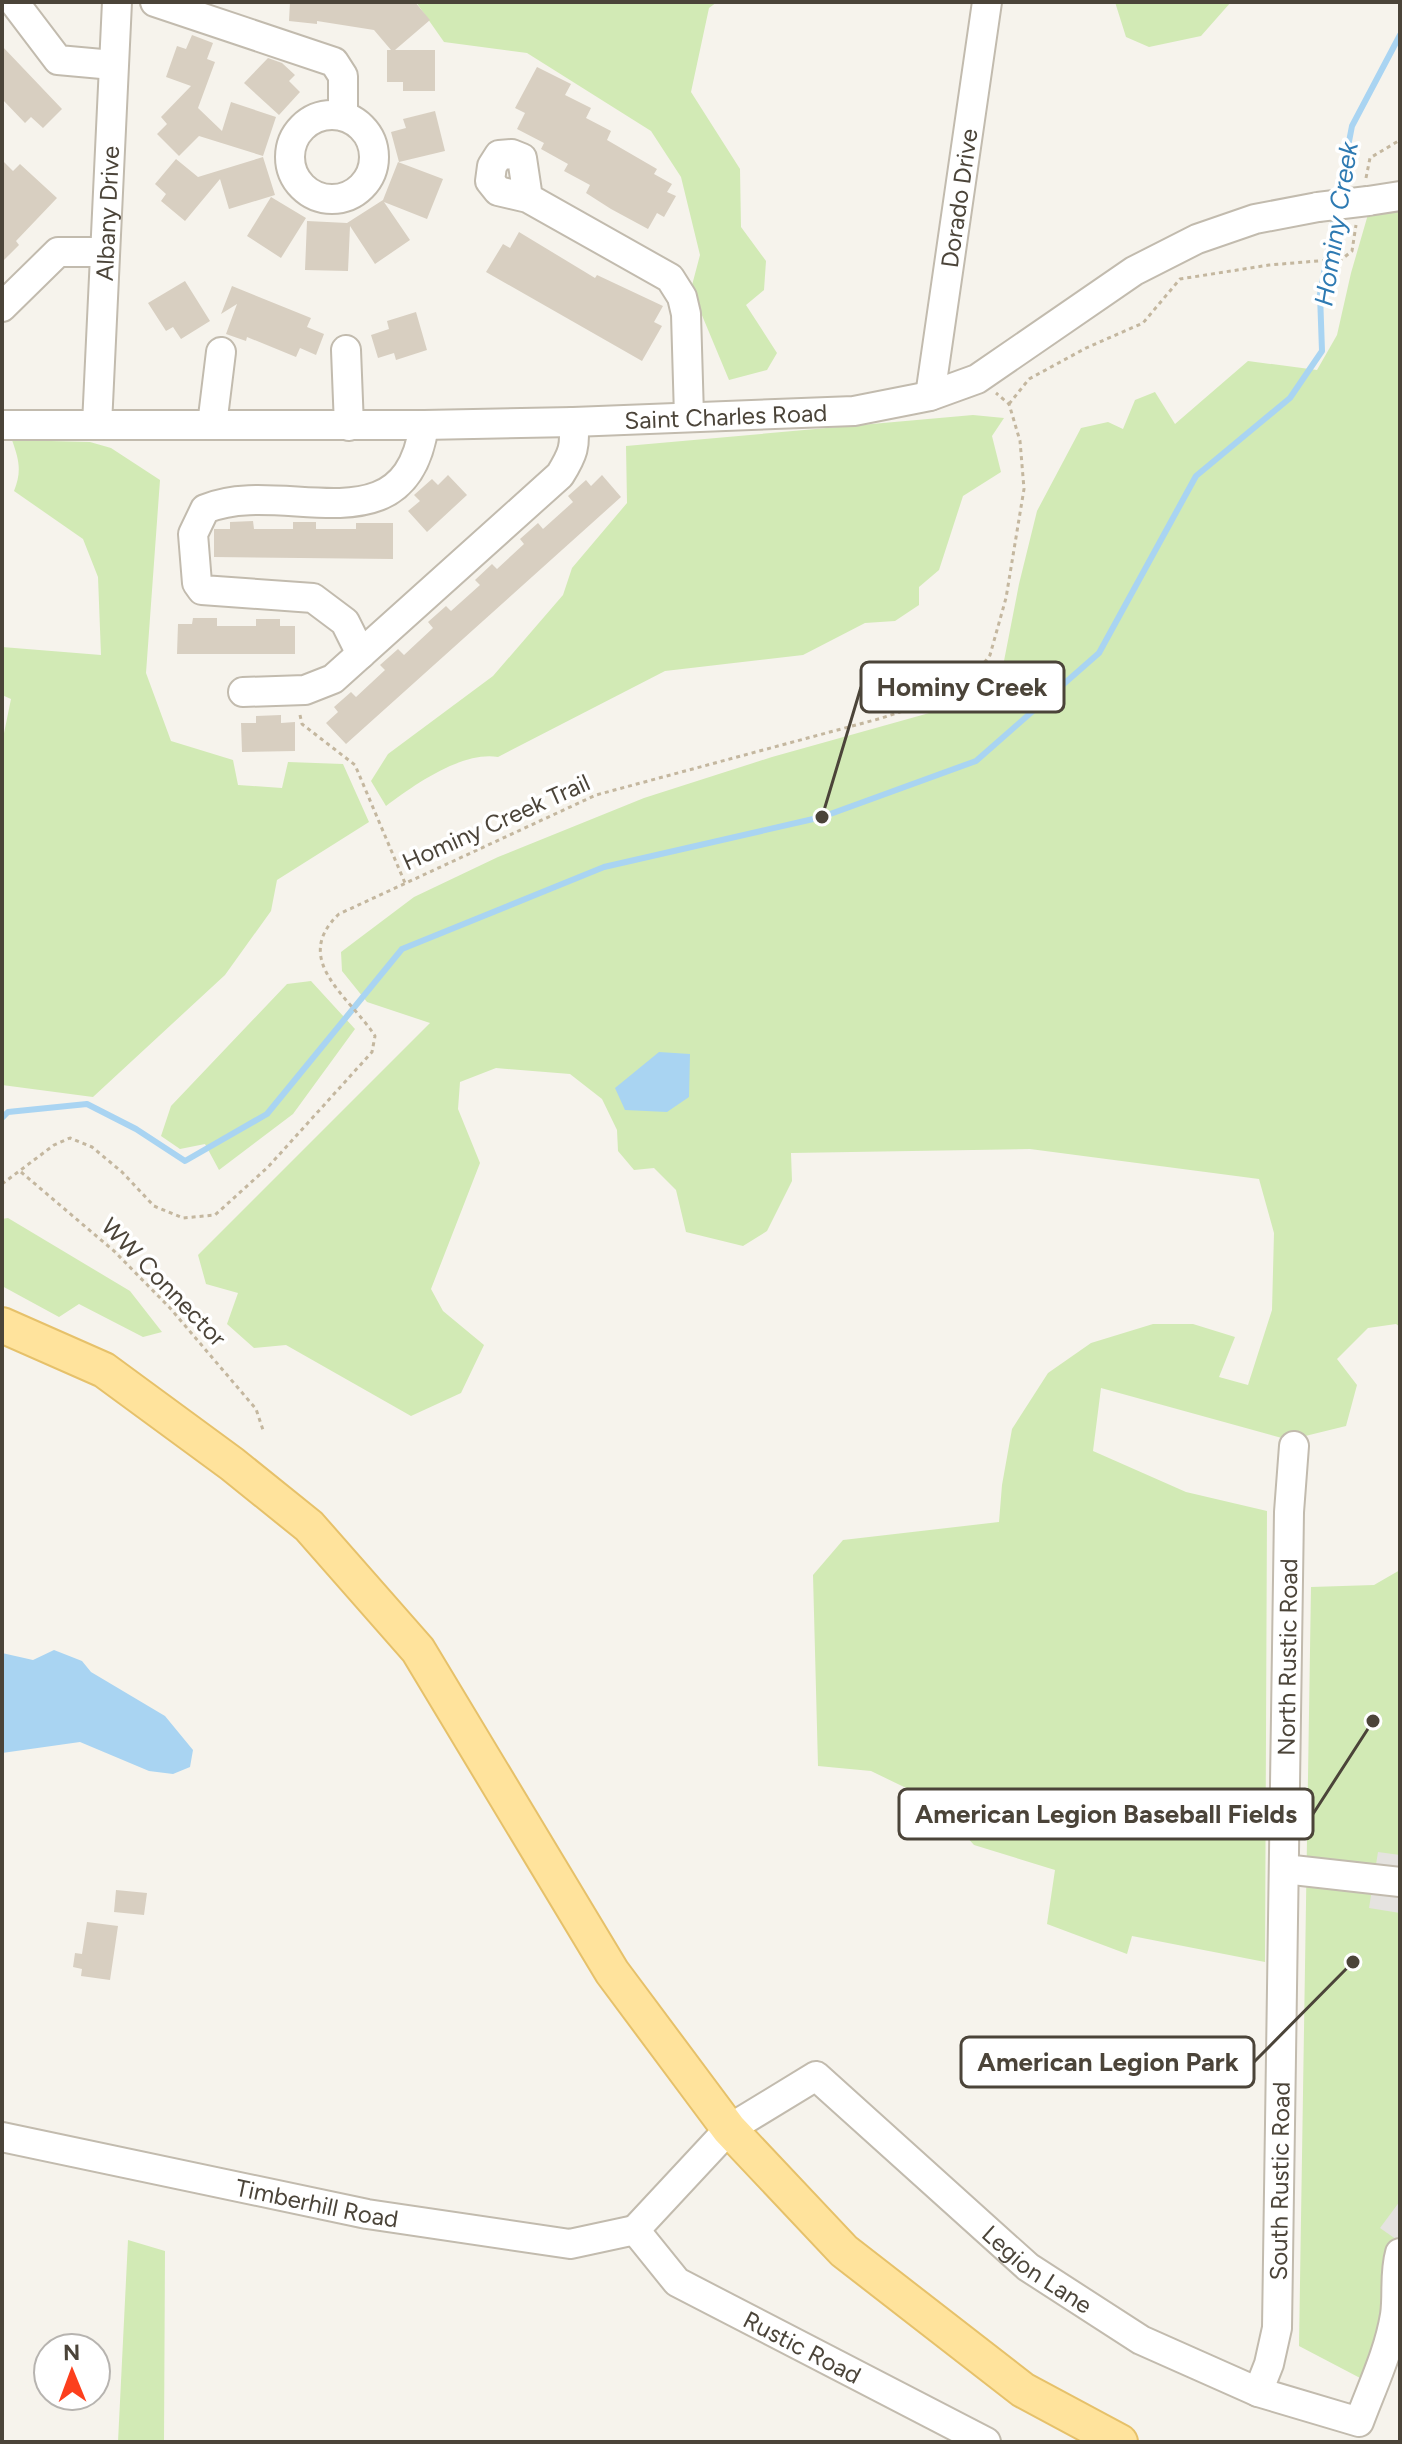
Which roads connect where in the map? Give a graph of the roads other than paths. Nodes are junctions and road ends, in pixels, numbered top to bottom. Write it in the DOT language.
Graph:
graph roads {
  1 [pos="15,2"];
  2 [pos="117,2"];
  3 [pos="155,2"];
  4 [pos="987,2"];
  5 [pos="113,65"];
  6 [pos="343,116"];
  7 [pos="1400,196"];
  8 [pos="528,198"];
  9 [pos="105,252"];
  10 [pos="2,307"];
  11 [pos="346,350"];
  12 [pos="221,352"];
  13 [pos="930,396"];
  14 [pos="689,416"];
  15 [pos="573,422"];
  16 [pos="2,425"];
  17 [pos="97,425"];
  18 [pos="212,425"];
  19 [pos="424,425"];
  20 [pos="349,426"];
  21 [pos="361,654"];
  22 [pos="243,692"];
  23 [pos="2,1325"];
  24 [pos="1294,1446"];
  25 [pos="1284,1869"];
  26 [pos="1400,1882"];
  27 [pos="729,2129"];
  28 [pos="2,2137"];
  29 [pos="635,2230"];
  30 [pos="1400,2253"];
  31 [pos="1258,2392"];
  32 [pos="986,2442"];
  33 [pos="1120,2442"];
  1 -- 5 [label="street"];
  2 -- 5 [label="street, Albany Drive"];
  3 -- 6 [label="street"];
  4 -- 13 [label="street, Dorado Drive"];
  5 -- 9 [label="street, Albany Drive"];
  7 -- 13 [label="street, Saint Charles Road, bridge"];
  8 -- 14 [label="street"];
  9 -- 10 [label="street"];
  9 -- 17 [label="street, Albany Drive"];
  11 -- 20 [label="street"];
  12 -- 18 [label="street"];
  13 -- 14 [label="street, Saint Charles Road"];
  14 -- 15 [label="street, Saint Charles Road"];
  15 -- 19 [label="street, Saint Charles Road"];
  15 -- 21 [label="street"];
  16 -- 17 [label="street, Saint Charles Road"];
  17 -- 18 [label="street, Saint Charles Road"];
  18 -- 20 [label="street, Saint Charles Road"];
  19 -- 20 [label="street, Saint Charles Road"];
  19 -- 21 [label="street"];
  21 -- 22 [label="street"];
  23 -- 27 [label="main road"];
  24 -- 25 [label="street, North Rustic Road"];
  25 -- 26 [label="street"];
  25 -- 31 [label="street, South Rustic Road"];
  27 -- 29 [label="street, Legion Lane"];
  27 -- 31 [label="street, Legion Lane"];
  27 -- 33 [label="main road"];
  28 -- 29 [label="street, Timberhill Road"];
  29 -- 32 [label="street, Rustic Road"];
  30 -- 31 [label="street, Legion Lane"];
}
